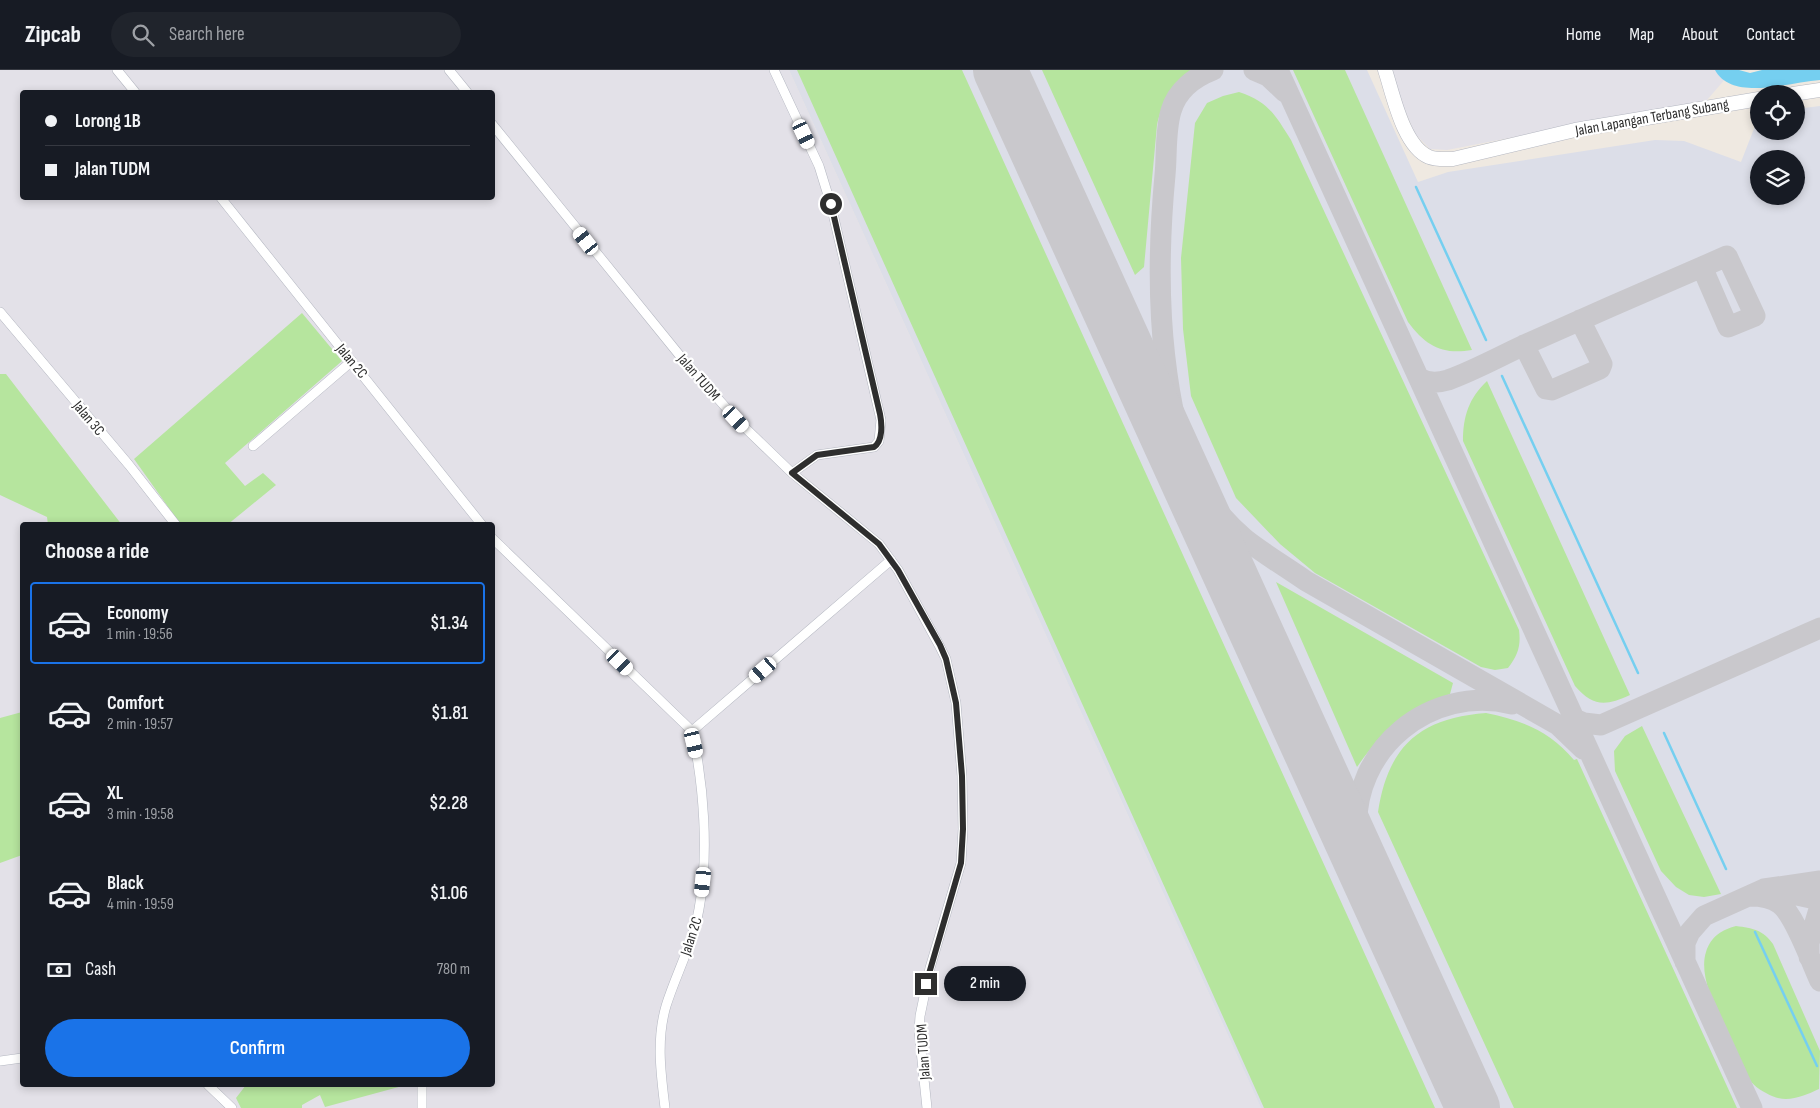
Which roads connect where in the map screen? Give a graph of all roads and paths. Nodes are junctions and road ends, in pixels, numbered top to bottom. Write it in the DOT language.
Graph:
graph roads {
  1 [pos="117,70"];
  2 [pos="449,70"];
  3 [pos="774,70"];
  4 [pos="1385,70"];
  5 [pos="133,90"];
  6 [pos="465,90"];
  7 [pos="1820,90"];
  8 [pos="1805,92"];
  9 [pos="1820,96"];
  10 [pos="1805,98"];
  11 [pos="1750,101"];
  12 [pos="1750,108"];
  13 [pos="495,128"];
  14 [pos="1545,138"];
  15 [pos="223,200"];
  16 [pos="0,312"];
  17 [pos="352,361"];
  18 [pos="253,446"];
  19 [pos="792,473"];
  20 [pos="174,522"];
  21 [pos="480,522"];
  22 [pos="495,541"];
  23 [pos="891,560"];
  24 [pos="692,731"];
  25 [pos="20,1058"];
  26 [pos="0,1062"];
  27 [pos="210,1087"];
  28 [pos="422,1087"];
  29 [pos="232,1108"];
  30 [pos="422,1108"];
  31 [pos="665,1108"];
  32 [pos="927,1108"];
  1 -- 5 [label="street"];
  2 -- 6 [label="street"];
  3 -- 19 [label="street"];
  4 -- 14 [label="street, Jalan Lapangan Terbang Subang"];
  7 -- 8 [label="street"];
  9 -- 10 [label="street"];
  11 -- 14 [label="street, Jalan Lapangan Terbang Subang"];
  12 -- 14 [label="street, Jalan Lapangan Terbang Subang"];
  13 -- 19 [label="street, Jalan TUDM"];
  15 -- 17 [label="street, Jalan 2C"];
  16 -- 20 [label="street, Jalan 3C"];
  17 -- 18 [label="street"];
  17 -- 21 [label="street, Jalan 2C"];
  19 -- 23 [label="street, Jalan TUDM"];
  22 -- 24 [label="street"];
  23 -- 24 [label="street"];
  23 -- 32 [label="street, Jalan TUDM"];
  24 -- 31 [label="street, Jalan 2C"];
  25 -- 26 [label="street"];
  27 -- 29 [label="street"];
  28 -- 30 [label="street"];
}
